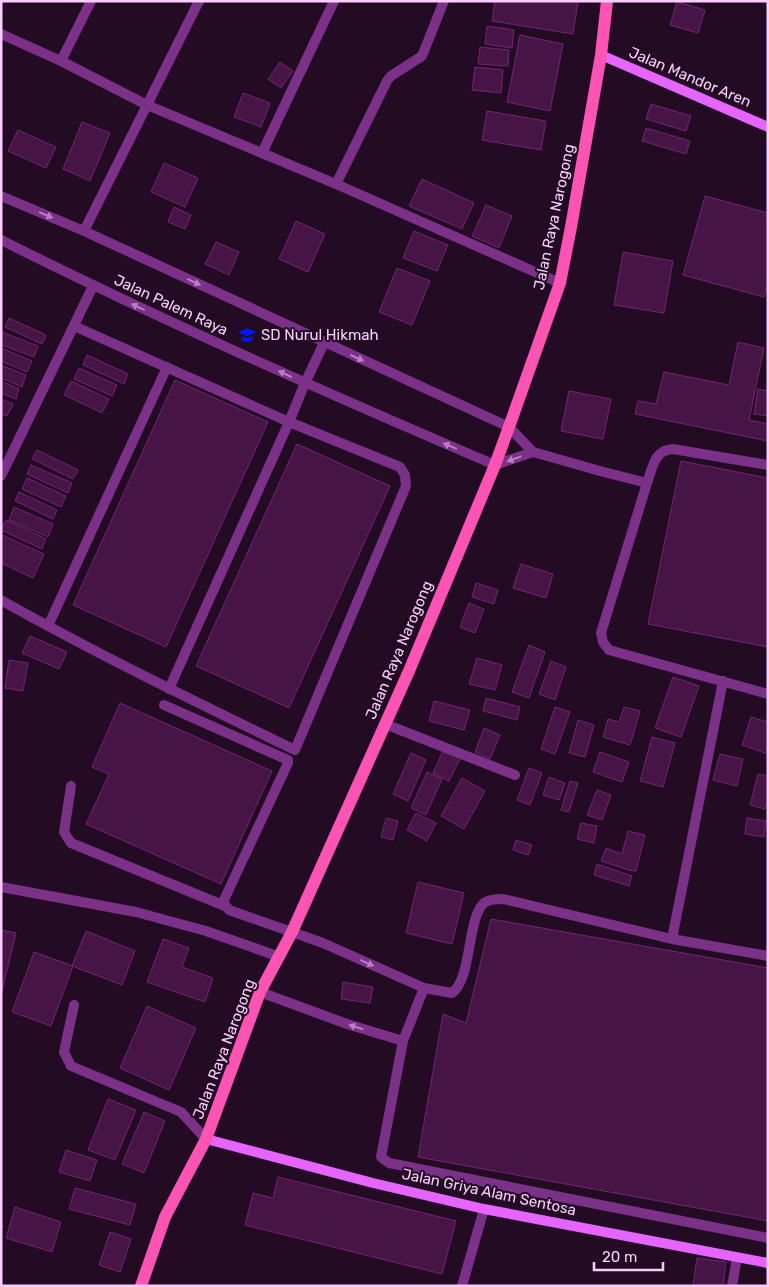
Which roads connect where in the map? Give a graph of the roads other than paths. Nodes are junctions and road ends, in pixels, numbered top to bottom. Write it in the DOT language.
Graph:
graph roads {
  1 [pos="91,1"];
  2 [pos="199,1"];
  3 [pos="334,1"];
  4 [pos="444,1"];
  5 [pos="607,1"];
  6 [pos="1,34"];
  7 [pos="601,55"];
  8 [pos="61,61"];
  9 [pos="147,105"];
  10 [pos="768,126"];
  11 [pos="262,153"];
  12 [pos="336,184"];
  13 [pos="1,196"];
  14 [pos="84,231"];
  15 [pos="1,240"];
  16 [pos="560,283"];
  17 [pos="93,286"];
  18 [pos="74,326"];
  19 [pos="324,343"];
  20 [pos="167,367"];
  21 [pos="305,383"];
  22 [pos="289,422"];
  23 [pos="509,427"];
  24 [pos="533,452"];
  25 [pos="495,465"];
  26 [pos="768,465"];
  27 [pos="1,476"];
  28 [pos="647,482"];
  29 [pos="1,600"];
  30 [pos="48,626"];
  31 [pos="723,681"];
  32 [pos="169,689"];
  33 [pos="768,694"];
  34 [pos="164,705"];
  35 [pos="385,724"];
  36 [pos="515,775"];
  37 [pos="71,786"];
  38 [pos="1,887"];
  39 [pos="225,906"];
  40 [pos="292,932"];
  41 [pos="672,939"];
  42 [pos="280,956"];
  43 [pos="768,956"];
  44 [pos="424,988"];
  45 [pos="260,992"];
  46 [pos="74,1005"];
  47 [pos="403,1041"];
  48 [pos="206,1139"];
  49 [pos="484,1209"];
  50 [pos="768,1238"];
  51 [pos="737,1258"];
  52 [pos="768,1263"];
  53 [pos="141,1286"];
  54 [pos="462,1286"];
  55 [pos="732,1286"];
  1 -- 8 [label="street"];
  2 -- 9 [label="street"];
  3 -- 11 [label="street"];
  4 -- 12 [label="street"];
  5 -- 7 [label="main road, Jalan Raya Narogong"];
  6 -- 8 [label="street"];
  7 -- 10 [label="street, Jalan Mandor Aren"];
  7 -- 16 [label="main road, Jalan Raya Narogong"];
  8 -- 9 [label="street"];
  9 -- 11 [label="street"];
  9 -- 14 [label="street"];
  11 -- 12 [label="street"];
  12 -- 16 [label="street"];
  13 -- 14 [label="street, Jalan Palem Raya, one-way"];
  14 -- 19 [label="street, Jalan Palem Raya, one-way"];
  15 -- 17 [label="street, Jalan Palem Raya"];
  16 -- 23 [label="main road, Jalan Raya Narogong"];
  17 -- 18 [label="street"];
  21 -- 17 [label="street, Jalan Palem Raya, one-way"];
  18 -- 20 [label="street"];
  18 -- 27 [label="street"];
  19 -- 21 [label="street"];
  19 -- 23 [label="street, Jalan Palem Raya, one-way"];
  20 -- 22 [label="street"];
  20 -- 30 [label="street"];
  21 -- 22 [label="street"];
  25 -- 21 [label="street, Jalan Palem Raya, one-way"];
  22 -- 32 [label="street"];
  22 -- 32 [label="street"];
  23 -- 24 [label="street"];
  23 -- 25 [label="main road, Jalan Raya Narogong"];
  24 -- 25 [label="street, one-way"];
  24 -- 28 [label="street"];
  25 -- 35 [label="main road, Jalan Raya Narogong"];
  26 -- 28 [label="street"];
  28 -- 31 [label="street"];
  29 -- 30 [label="street"];
  30 -- 32 [label="street"];
  31 -- 33 [label="street"];
  31 -- 41 [label="street"];
  34 -- 39 [label="street"];
  35 -- 36 [label="street"];
  35 -- 40 [label="main road, Jalan Raya Narogong"];
  37 -- 39 [label="street"];
  38 -- 42 [label="street"];
  39 -- 40 [label="street"];
  40 -- 42 [label="main road, Jalan Raya Narogong"];
  40 -- 44 [label="street, one-way"];
  41 -- 43 [label="street"];
  41 -- 44 [label="street"];
  42 -- 45 [label="main road, Jalan Raya Narogong"];
  44 -- 47 [label="street"];
  47 -- 45 [label="street, one-way"];
  45 -- 48 [label="main road, Jalan Raya Narogong"];
  46 -- 48 [label="street"];
  47 -- 50 [label="street"];
  48 -- 49 [label="street, Jalan Griya Alam Sentosa"];
  48 -- 53 [label="main road, Jalan Raya Narogong"];
  49 -- 51 [label="street, Jalan Griya Alam Sentosa"];
  49 -- 54 [label="street"];
  51 -- 52 [label="street, Jalan Griya Alam Sentosa"];
  51 -- 55 [label="street"];
}
